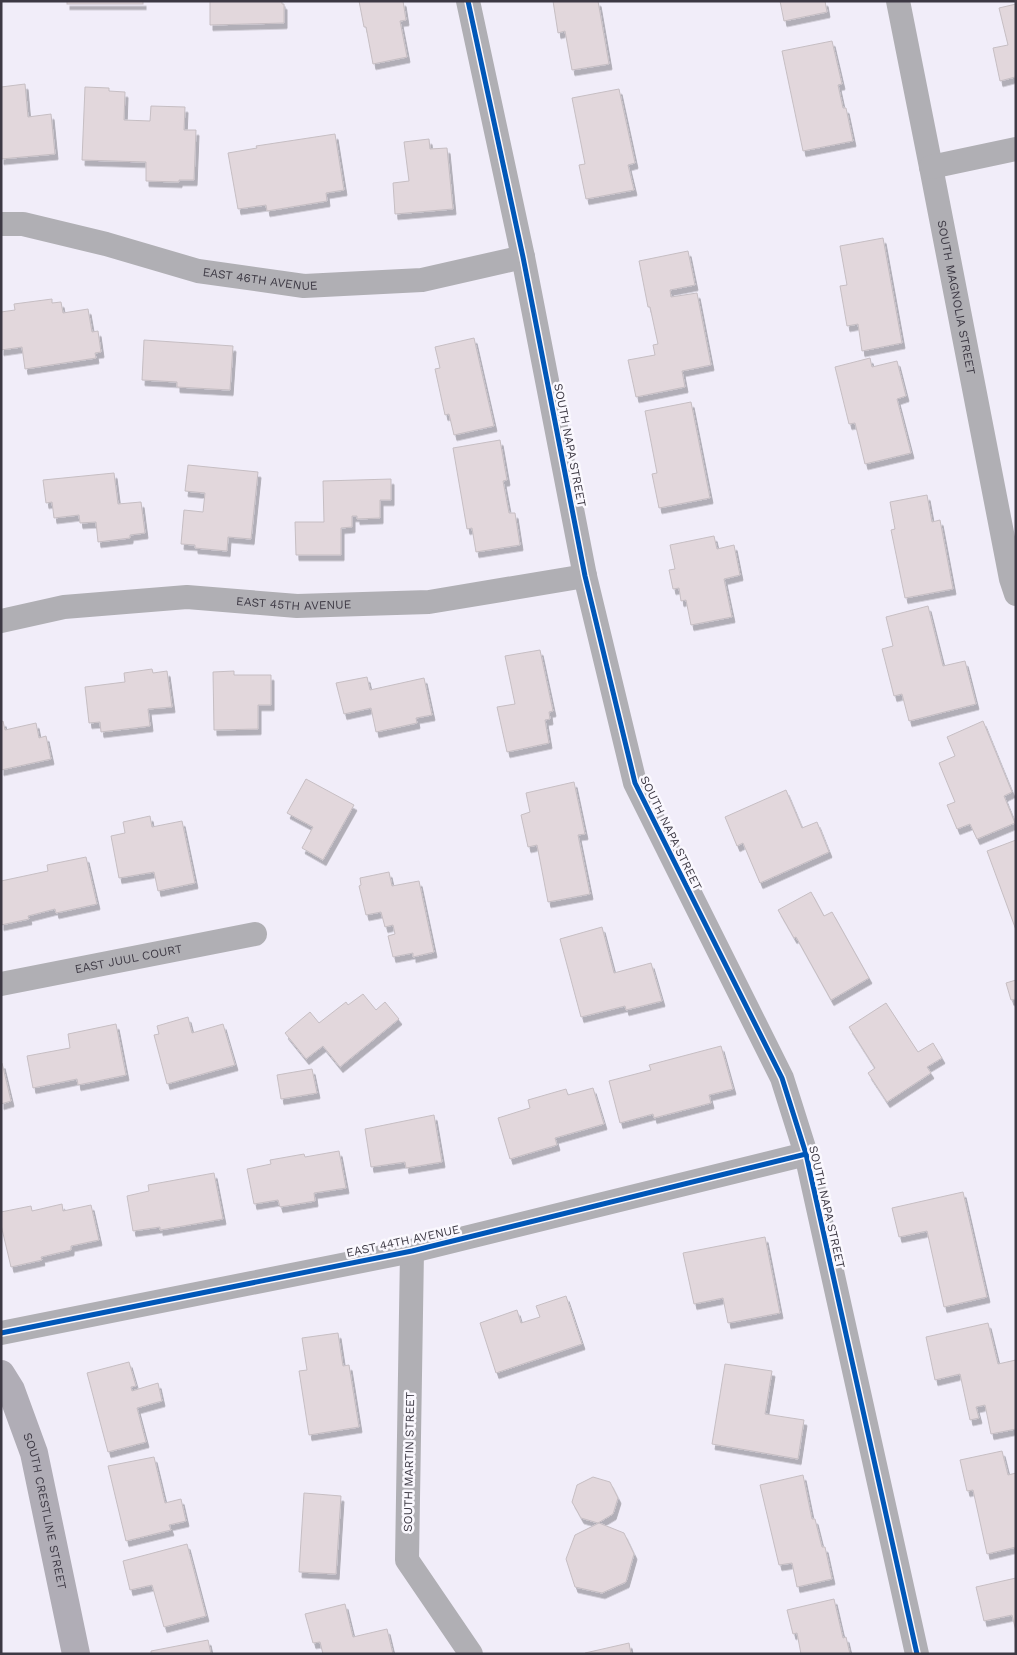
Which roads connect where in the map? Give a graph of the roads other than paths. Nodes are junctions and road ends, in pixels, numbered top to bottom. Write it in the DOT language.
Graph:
graph roads {
  1 [pos="468,1"];
  2 [pos="898,1"];
  3 [pos="1016,149"];
  4 [pos="931,167"];
  5 [pos="1,224"];
  6 [pos="523,257"];
  7 [pos="585,576"];
  8 [pos="1016,594"];
  9 [pos="1,621"];
  10 [pos="255,934"];
  11 [pos="1,984"];
  12 [pos="806,1154"];
  13 [pos="412,1251"];
  14 [pos="1,1334"];
  15 [pos="1,1374"];
  16 [pos="76,1654"];
  17 [pos="471,1654"];
  18 [pos="917,1654"];
  1 -- 6 [label="street, SOUTH NAPA STREET"];
  2 -- 4 [label="street, SOUTH MAGNOLIA STREET"];
  3 -- 4 [label="street"];
  4 -- 8 [label="street, SOUTH MAGNOLIA STREET"];
  5 -- 6 [label="street, EAST 46TH AVENUE"];
  6 -- 7 [label="street, SOUTH NAPA STREET"];
  7 -- 9 [label="street, EAST 45TH AVENUE"];
  7 -- 12 [label="street, SOUTH NAPA STREET"];
  10 -- 11 [label="street, EAST JUUL COURT"];
  12 -- 13 [label="street, EAST 44TH AVENUE"];
  12 -- 18 [label="street, SOUTH NAPA STREET"];
  13 -- 14 [label="street, EAST 44TH AVENUE"];
  13 -- 17 [label="street, SOUTH MARTIN STREET"];
  15 -- 16 [label="street, SOUTH CRESTLINE STREET"];
}
